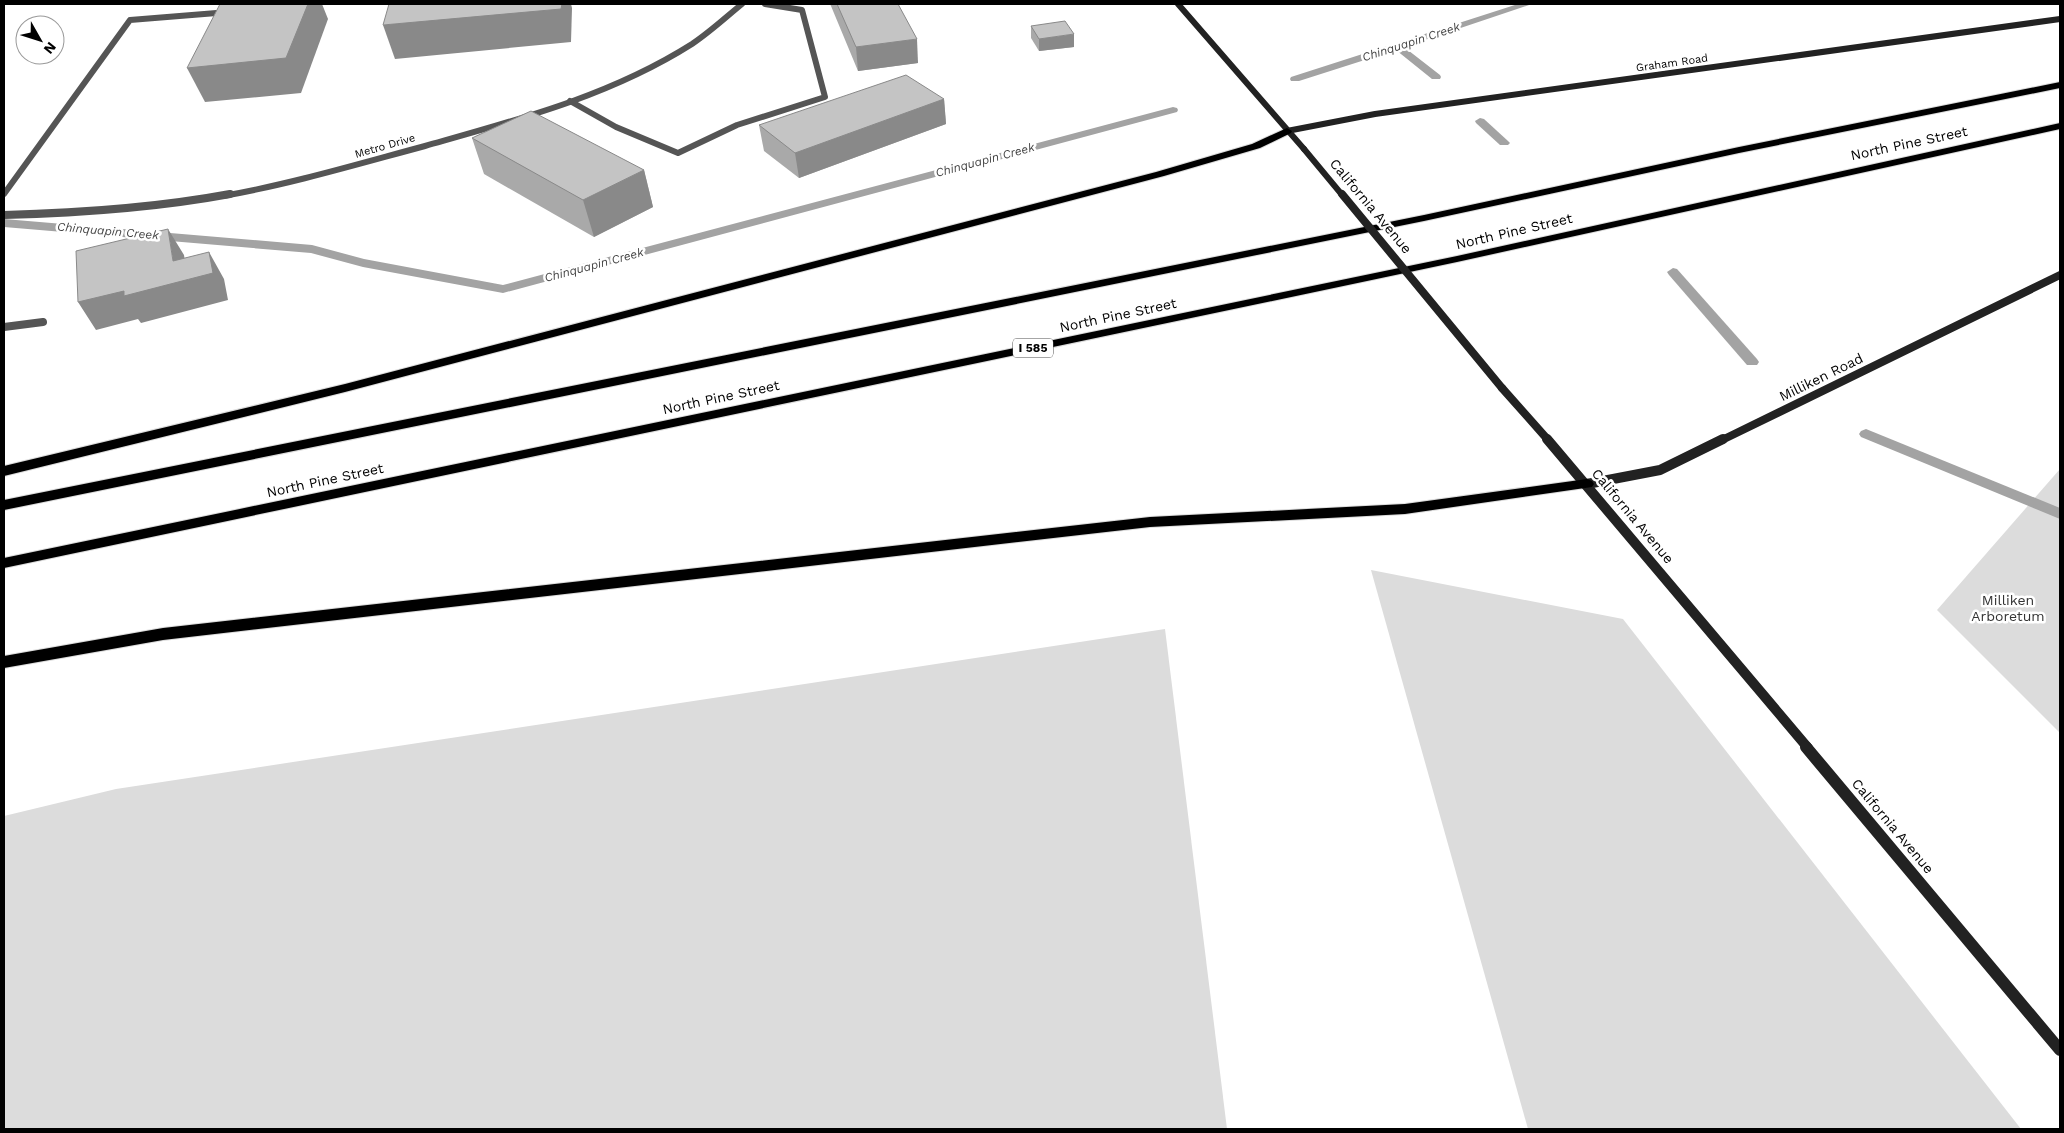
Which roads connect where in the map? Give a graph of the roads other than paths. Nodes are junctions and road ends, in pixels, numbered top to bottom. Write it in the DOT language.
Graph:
graph roads {
  1 [pos="742,4"];
  2 [pos="765,4"];
  3 [pos="1178,4"];
  4 [pos="240,10"];
  5 [pos="2060,19"];
  6 [pos="2060,85"];
  7 [pos="570,101"];
  8 [pos="2060,126"];
  9 [pos="1287,131"];
  10 [pos="4,194"];
  11 [pos="4,215"];
  12 [pos="2060,275"];
  13 [pos="44,322"];
  14 [pos="4,327"];
  15 [pos="4,472"];
  16 [pos="1587,484"];
  17 [pos="4,505"];
  18 [pos="4,563"];
  19 [pos="4,662"];
  20 [pos="2060,1050"];
  1 -- 7 [label="street, Metro Drive"];
  2 -- 7 [label="street"];
  3 -- 9 [label="street, California Avenue"];
  4 -- 10 [label="street"];
  5 -- 9 [label="street, Graham Road"];
  6 -- 17 [label="highway, North Pine Street"];
  7 -- 11 [label="street, Metro Drive"];
  8 -- 18 [label="highway, North Pine Street / I 585"];
  9 -- 15 [label="highway"];
  9 -- 16 [label="street, California Avenue, bridge"];
  12 -- 16 [label="street, Milliken Road"];
  13 -- 14 [label="street"];
  16 -- 19 [label="highway"];
  16 -- 20 [label="street, California Avenue"];
}
